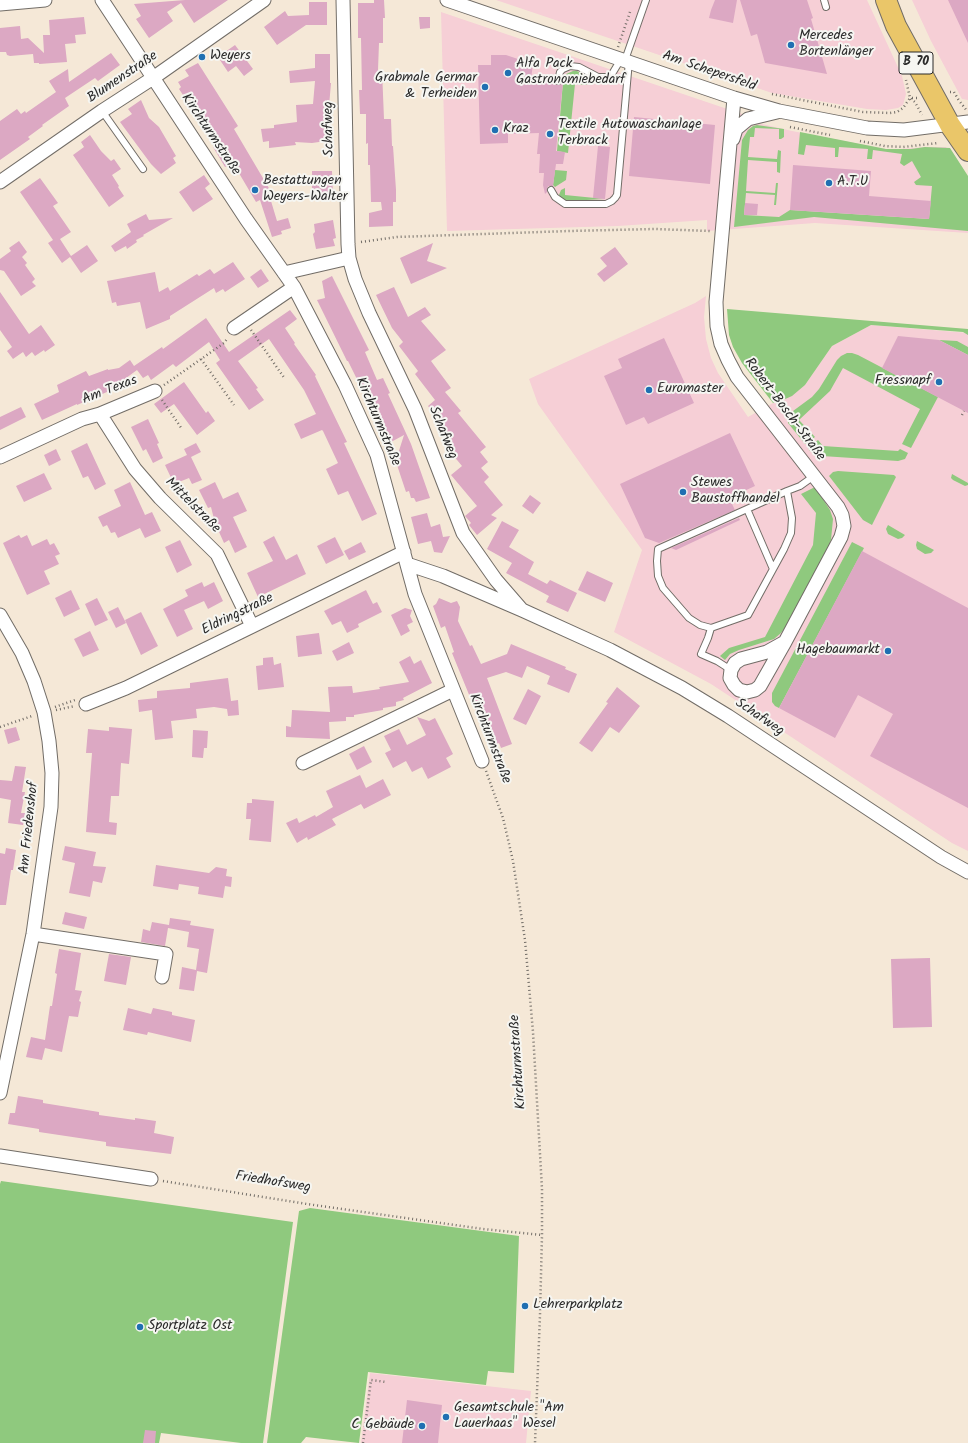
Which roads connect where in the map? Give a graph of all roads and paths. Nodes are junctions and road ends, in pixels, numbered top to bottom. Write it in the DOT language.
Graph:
graph roads {
  1 [pos="45,0"];
  2 [pos="102,0"];
  3 [pos="264,0"];
  4 [pos="343,0"];
  5 [pos="448,0"];
  6 [pos="646,0"];
  7 [pos="824,0"];
  8 [pos="886,0"];
  9 [pos="0,4"];
  10 [pos="632,7"];
  11 [pos="826,7"];
  12 [pos="623,59"];
  13 [pos="152,78"];
  14 [pos="558,81"];
  15 [pos="950,92"];
  16 [pos="768,93"];
  17 [pos="734,98"];
  18 [pos="910,98"];
  19 [pos="914,98"];
  20 [pos="915,102"];
  21 [pos="102,111"];
  22 [pos="779,111"];
  23 [pos="968,113"];
  24 [pos="959,123"];
  25 [pos="968,151"];
  26 [pos="730,152"];
  27 [pos="143,169"];
  28 [pos="0,182"];
  29 [pos="551,190"];
  30 [pos="722,232"];
  31 [pos="348,244"];
  32 [pos="349,258"];
  33 [pos="284,273"];
  34 [pos="294,287"];
  35 [pos="240,325"];
  36 [pos="224,343"];
  37 [pos="201,360"];
  38 [pos="285,378"];
  39 [pos="156,391"];
  40 [pos="234,404"];
  41 [pos="964,411"];
  42 [pos="100,414"];
  43 [pos="962,416"];
  44 [pos="182,429"];
  45 [pos="0,457"];
  46 [pos="814,476"];
  47 [pos="787,491"];
  48 [pos="747,509"];
  49 [pos="405,558"];
  50 [pos="773,569"];
  51 [pos="522,610"];
  52 [pos="0,615"];
  53 [pos="252,626"];
  54 [pos="711,628"];
  55 [pos="785,642"];
  56 [pos="731,670"];
  57 [pos="453,690"];
  58 [pos="747,692"];
  59 [pos="86,704"];
  60 [pos="44,712"];
  61 [pos="0,727"];
  62 [pos="753,733"];
  63 [pos="482,761"];
  64 [pos="303,763"];
  65 [pos="968,872"];
  66 [pos="33,934"];
  67 [pos="162,977"];
  68 [pos="0,1093"];
  69 [pos="0,1156"];
  70 [pos="151,1180"];
  71 [pos="542,1235"];
  72 [pos="386,1382"];
  73 [pos="363,1443"];
  74 [pos="535,1443"];
  1 -- 9 [label="street"];
  2 -- 13 [label="street, Kirchturmstraße"];
  3 -- 13 [label="street, Blumenstraße"];
  4 -- 31 [label="street, Schafweg"];
  5 -- 12 [label="street, Am Schepersfeld"];
  6 -- 12 [label="lane"];
  7 -- 11 [label="lane"];
  8 -- 24 [label="main road, B 70"];
  10 -- 12 [label="path"];
  12 -- 14 [label="lane"];
  12 -- 17 [label="street, Am Schepersfeld"];
  12 -- 29 [label="lane"];
  13 -- 21 [label="street, Blumenstraße"];
  13 -- 33 [label="street, Kirchturmstraße"];
  15 -- 23 [label="path"];
  16 -- 18 [label="path"];
  17 -- 22 [label="street, Am Schepersfeld"];
  17 -- 26 [label="street, Robert-Bosch-Straße"];
  18 -- 19 [label="path"];
  18 -- 20 [label="path"];
  21 -- 27 [label="lane"];
  21 -- 28 [label="street, Blumenstraße"];
  22 -- 24 [label="street, Am Schepersfeld"];
  22 -- 26 [label="street, Robert-Bosch-Straße"];
  24 -- 25 [label="main road, B 70"];
  26 -- 30 [label="street, Robert-Bosch-Straße"];
  30 -- 31 [label="path"];
  30 -- 46 [label="street, Robert-Bosch-Straße"];
  31 -- 32 [label="street, Schafweg"];
  32 -- 33 [label="street"];
  32 -- 51 [label="street, Schafweg"];
  33 -- 34 [label="street, Kirchturmstraße"];
  34 -- 35 [label="street"];
  34 -- 49 [label="street, Kirchturmstraße"];
  35 -- 38 [label="path"];
  36 -- 37 [label="path, Am Texas"];
  37 -- 39 [label="path, Am Texas"];
  37 -- 40 [label="path"];
  39 -- 42 [label="street, Am Texas"];
  39 -- 44 [label="path"];
  41 -- 43 [label="path"];
  42 -- 45 [label="street, Am Texas"];
  42 -- 53 [label="street, Mittelstraße"];
  46 -- 47 [label="lane"];
  46 -- 55 [label="street, Robert-Bosch-Straße"];
  47 -- 48 [label="lane"];
  47 -- 50 [label="lane"];
  48 -- 50 [label="lane"];
  48 -- 54 [label="lane"];
  49 -- 51 [label="street, Schafweg"];
  49 -- 53 [label="street, Eldringstraße"];
  49 -- 57 [label="street, Kirchturmstraße"];
  50 -- 54 [label="lane"];
  51 -- 62 [label="street, Schafweg"];
  52 -- 60 [label="street, Am Friedenshof"];
  53 -- 59 [label="street, Eldringstraße"];
  54 -- 56 [label="lane"];
  55 -- 56 [label="street"];
  55 -- 58 [label="street, Robert-Bosch-Straße"];
  56 -- 58 [label="street"];
  57 -- 63 [label="street, Kirchturmstraße"];
  57 -- 64 [label="street, Kirchturmstraße"];
  58 -- 62 [label="path"];
  59 -- 60 [label="path"];
  59 -- 60 [label="path"];
  60 -- 61 [label="path"];
  60 -- 66 [label="street, Am Friedenshof"];
  62 -- 65 [label="street, Schafweg"];
  63 -- 71 [label="path, Kirchturmstraße"];
  66 -- 67 [label="street"];
  66 -- 68 [label="street, Am Friedenshof"];
  69 -- 70 [label="street"];
  70 -- 71 [label="path, Friedhofsweg"];
  71 -- 74 [label="path, Kirchturmstraße"];
  72 -- 73 [label="path"];
}
